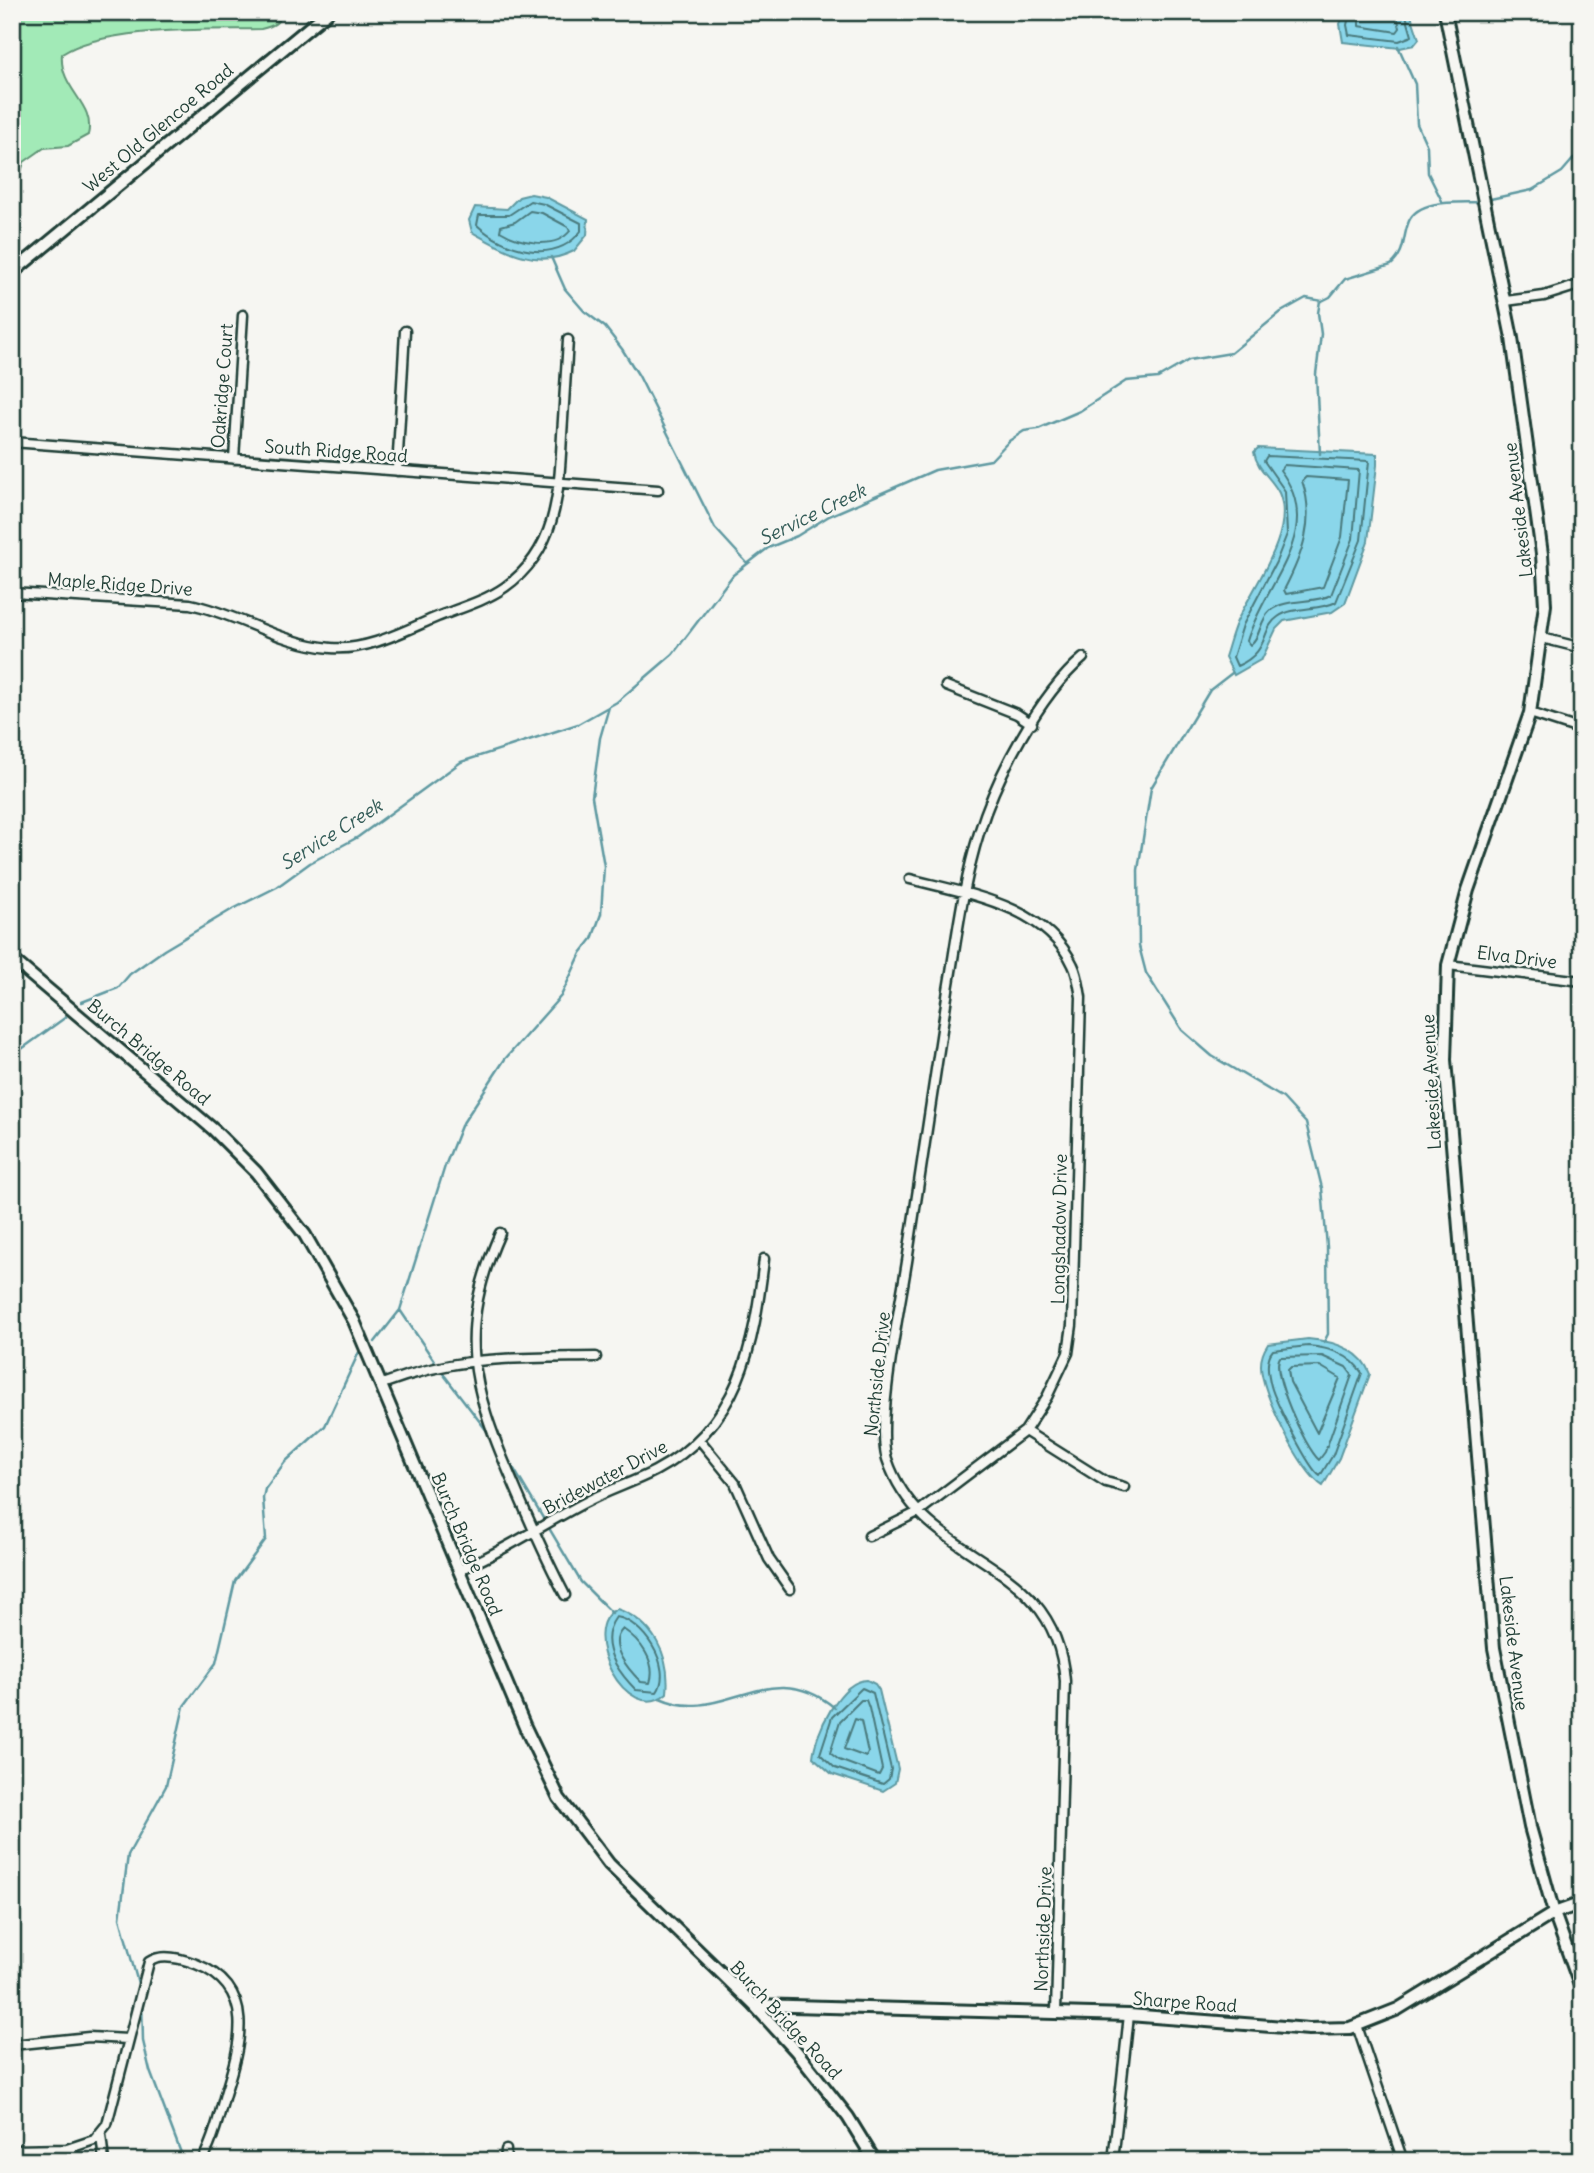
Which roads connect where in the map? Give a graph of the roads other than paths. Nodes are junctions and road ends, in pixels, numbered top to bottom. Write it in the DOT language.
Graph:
graph roads {
  1 [pos="328,12"];
  2 [pos="1445,12"];
  3 [pos="12,273"];
  4 [pos="1582,285"];
  5 [pos="1506,301"];
  6 [pos="243,315"];
  7 [pos="405,331"];
  8 [pos="568,340"];
  9 [pos="12,442"];
  10 [pos="234,459"];
  11 [pos="397,471"];
  12 [pos="560,483"];
  13 [pos="658,490"];
  14 [pos="12,593"];
  15 [pos="1542,638"];
  16 [pos="1582,648"];
  17 [pos="1083,658"];
  18 [pos="946,686"];
  19 [pos="1530,713"];
  20 [pos="1032,724"];
  21 [pos="1582,730"];
  22 [pos="910,879"];
  23 [pos="964,893"];
  24 [pos="12,959"];
  25 [pos="1448,965"];
  26 [pos="1582,981"];
  27 [pos="500,1233"];
  28 [pos="764,1259"];
  29 [pos="596,1357"];
  30 [pos="473,1359"];
  31 [pos="382,1384"];
  32 [pos="1025,1432"];
  33 [pos="699,1439"];
  34 [pos="1124,1488"];
  35 [pos="918,1512"];
  36 [pos="534,1534"];
  37 [pos="869,1536"];
  38 [pos="460,1570"];
  39 [pos="790,1589"];
  40 [pos="565,1595"];
  41 [pos="1582,1903"];
  42 [pos="1554,1913"];
  43 [pos="1582,1991"];
  44 [pos="754,2005"];
  45 [pos="1056,2013"];
  46 [pos="1129,2015"];
  47 [pos="1357,2026"];
  48 [pos="128,2039"];
  49 [pos="12,2045"];
  50 [pos="101,2135"];
  51 [pos="67,2149"];
  52 [pos="12,2150"];
  53 [pos="506,2150"];
  54 [pos="82,2161"];
  55 [pos="104,2161"];
  56 [pos="202,2161"];
  57 [pos="505,2161"];
  58 [pos="874,2161"];
  59 [pos="1113,2161"];
  60 [pos="1403,2161"];
  1 -- 3 [label="street, West Old Glencoe Road"];
  2 -- 5 [label="street, Lakeside Avenue"];
  4 -- 5 [label="street"];
  5 -- 15 [label="street, Lakeside Avenue"];
  6 -- 10 [label="street, Oakridge Court"];
  7 -- 11 [label="street"];
  8 -- 12 [label="street, Maple Ridge Drive"];
  9 -- 10 [label="street, South Ridge Road"];
  10 -- 11 [label="street, South Ridge Road"];
  11 -- 12 [label="street, South Ridge Road"];
  12 -- 13 [label="street, South Ridge Road"];
  12 -- 14 [label="street, Maple Ridge Drive"];
  15 -- 16 [label="street"];
  15 -- 19 [label="street, Lakeside Avenue"];
  17 -- 20 [label="street, Northside Drive"];
  18 -- 20 [label="street"];
  19 -- 21 [label="street"];
  19 -- 25 [label="street, Lakeside Avenue"];
  20 -- 23 [label="street, Northside Drive"];
  22 -- 23 [label="street, Longshadow Drive"];
  23 -- 32 [label="street, Longshadow Drive"];
  23 -- 35 [label="street, Northside Drive"];
  24 -- 31 [label="street, Burch Bridge Road"];
  25 -- 26 [label="street, Elva Drive"];
  25 -- 42 [label="street, Lakeside Avenue"];
  27 -- 30 [label="street"];
  28 -- 33 [label="street, Bridewater Drive"];
  29 -- 30 [label="street"];
  30 -- 31 [label="street"];
  30 -- 36 [label="street"];
  31 -- 38 [label="street, Burch Bridge Road"];
  32 -- 34 [label="street"];
  32 -- 35 [label="street, Longshadow Drive"];
  33 -- 36 [label="street, Bridewater Drive"];
  33 -- 39 [label="street"];
  35 -- 37 [label="street, Longshadow Drive"];
  35 -- 45 [label="street, Northside Drive"];
  36 -- 38 [label="street, Bridewater Drive"];
  36 -- 40 [label="street"];
  38 -- 44 [label="street, Burch Bridge Road"];
  41 -- 42 [label="street, Sharpe Road"];
  42 -- 43 [label="street, Lakeside Avenue"];
  42 -- 47 [label="street, Sharpe Road"];
  44 -- 45 [label="street, Sharpe Road"];
  44 -- 58 [label="street, Burch Bridge Road"];
  45 -- 46 [label="street, Sharpe Road"];
  46 -- 47 [label="street, Sharpe Road"];
  46 -- 59 [label="street"];
  47 -- 60 [label="street"];
  48 -- 49 [label="street"];
  48 -- 50 [label="street"];
  48 -- 56 [label="street"];
  50 -- 51 [label="street"];
  50 -- 55 [label="street"];
  51 -- 52 [label="street"];
  51 -- 54 [label="street"];
  53 -- 57 [label="street"];
}
